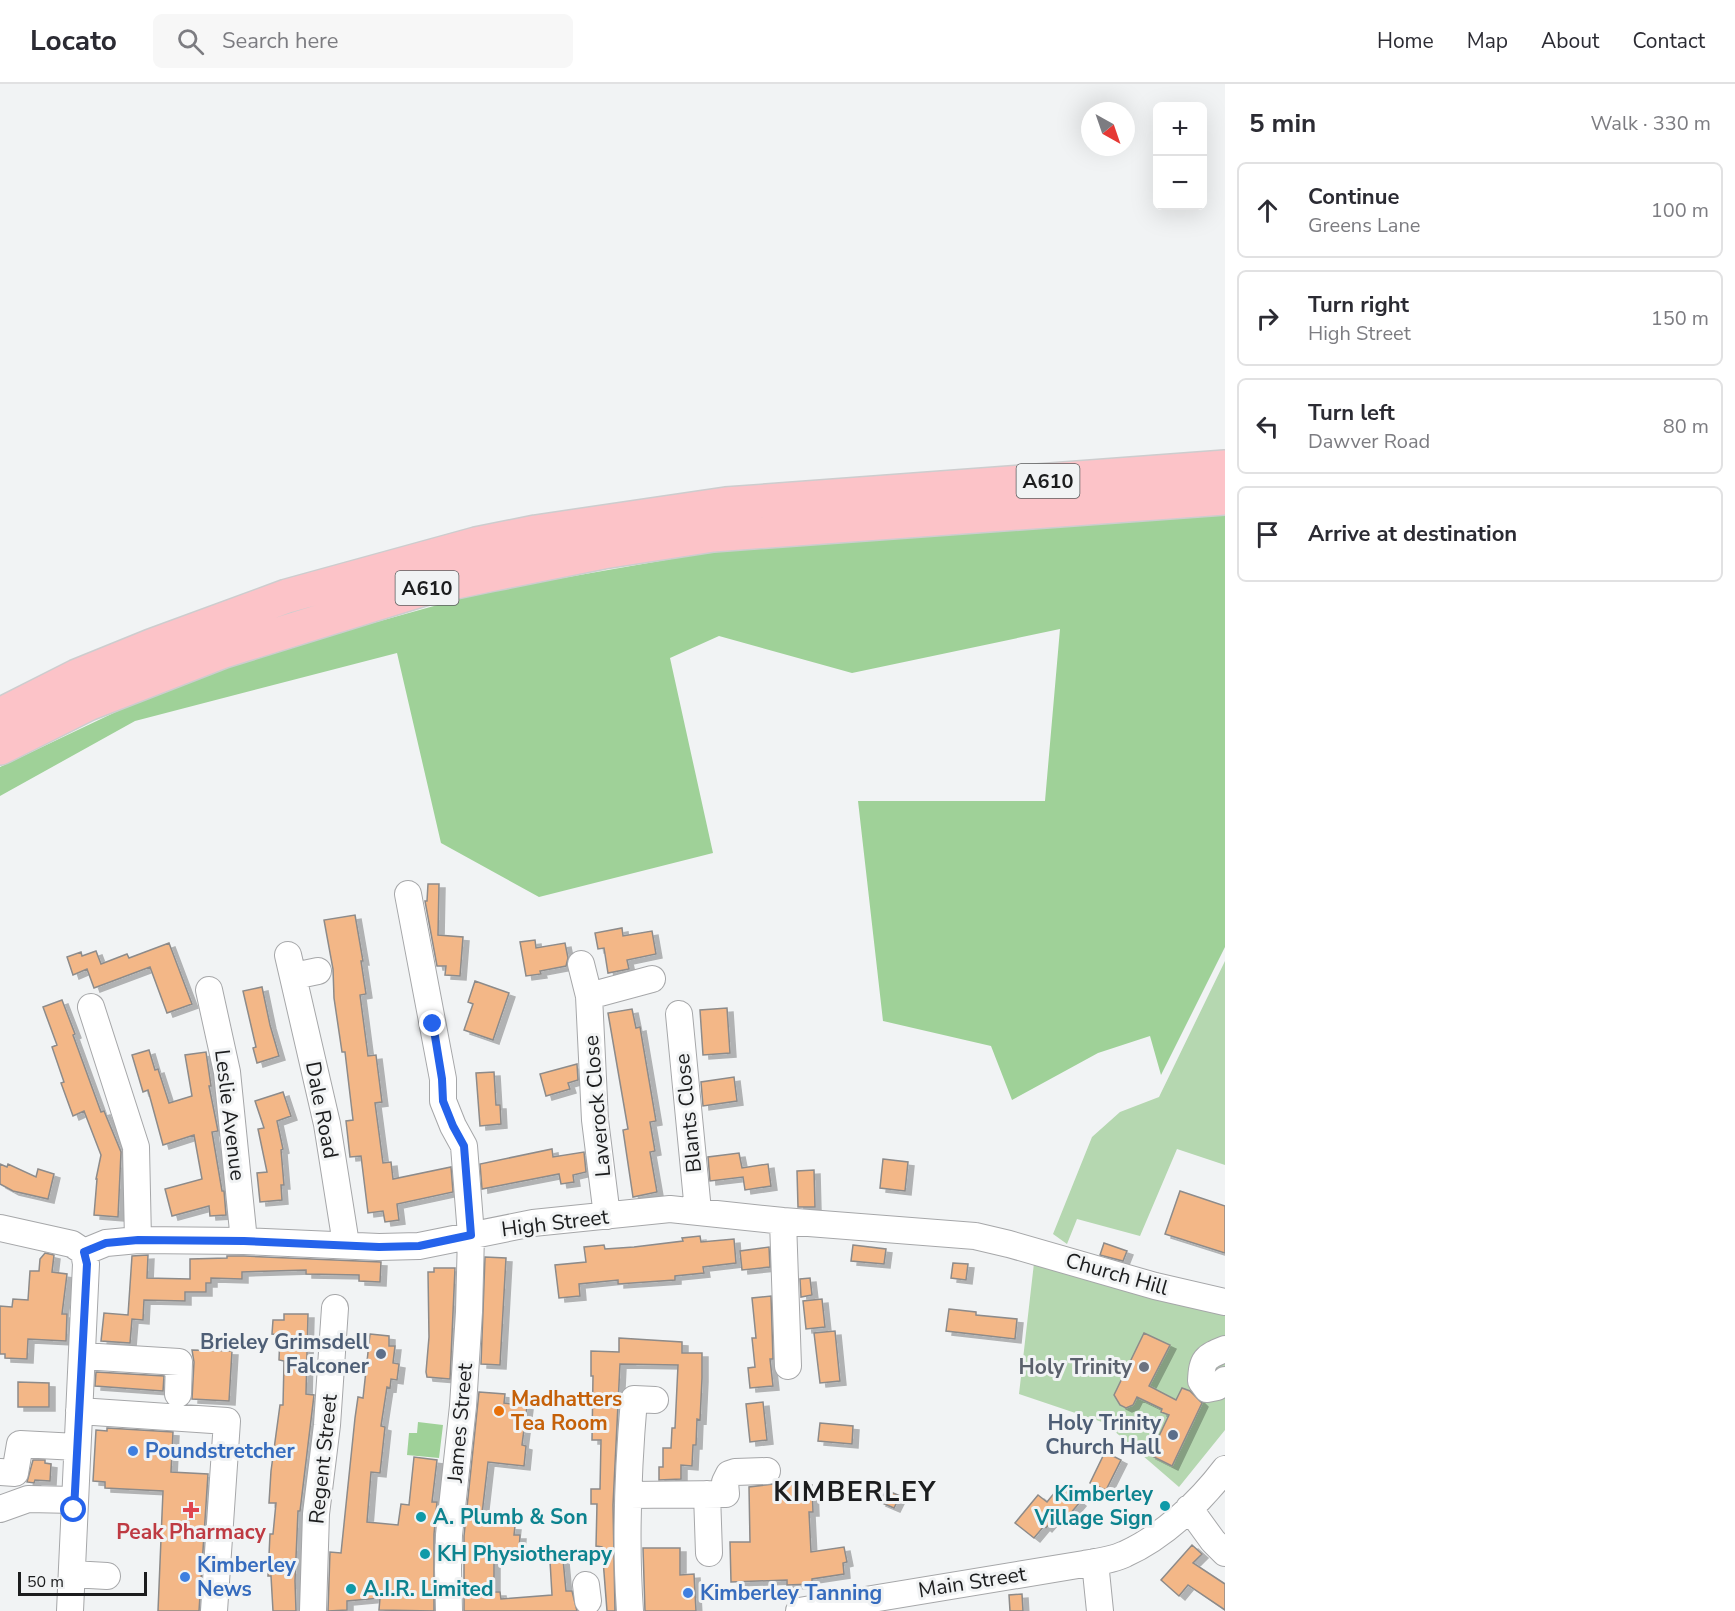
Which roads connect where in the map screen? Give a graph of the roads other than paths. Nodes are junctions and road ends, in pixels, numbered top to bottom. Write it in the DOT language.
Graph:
graph roads {
  1 [pos="1225,467"];
  2 [pos="1225,498"];
  3 [pos="0,715"];
  4 [pos="0,748"];
  5 [pos="408,894"];
  6 [pos="581,964"];
  7 [pos="300,968"];
  8 [pos="652,979"];
  9 [pos="209,990"];
  10 [pos="589,996"];
  11 [pos="679,1014"];
  12 [pos="103,1018"];
  13 [pos="698,1211"];
  14 [pos="607,1216"];
  15 [pos="783,1221"];
  16 [pos="0,1228"];
  17 [pos="471,1235"];
  18 [pos="138,1240"];
  19 [pos="244,1241"];
  20 [pos="346,1244"];
  21 [pos="1009,1244"];
  22 [pos="84,1252"];
  23 [pos="1225,1302"];
  24 [pos="335,1308"];
  25 [pos="1225,1349"];
  26 [pos="82,1356"];
  27 [pos="788,1366"];
  28 [pos="1225,1380"];
  29 [pos="178,1394"];
  30 [pos="655,1400"];
  31 [pos="79,1411"];
  32 [pos="10,1443"];
  33 [pos="77,1447"];
  34 [pos="1225,1468"];
  35 [pos="767,1471"];
  36 [pos="0,1472"];
  37 [pos="717,1494"];
  38 [pos="629,1495"];
  39 [pos="75,1500"];
  40 [pos="1189,1508"];
  41 [pos="0,1509"];
  42 [pos="709,1553"];
  43 [pos="1225,1553"];
  44 [pos="1095,1562"];
  45 [pos="72,1574"];
  46 [pos="107,1576"];
  47 [pos="70,1611"];
  48 [pos="214,1611"];
  49 [pos="313,1611"];
  50 [pos="449,1611"];
  51 [pos="630,1611"];
  52 [pos="799,1611"];
  53 [pos="1100,1611"];
  1 -- 3 [label="highway, A610"];
  2 -- 4 [label="highway, A610"];
  5 -- 17 [label="street, James Street"];
  6 -- 10 [label="street, Laverock Close"];
  7 -- 20 [label="street, Dale Road"];
  8 -- 10 [label="street"];
  9 -- 19 [label="street, Leslie Avenue"];
  10 -- 14 [label="street, Laverock Close"];
  11 -- 13 [label="street, Blants Close"];
  12 -- 18 [label="street"];
  13 -- 14 [label="street, High Street"];
  13 -- 15 [label="street, High Street"];
  14 -- 17 [label="street, High Street"];
  15 -- 21 [label="street, High Street"];
  15 -- 27 [label="street"];
  16 -- 22 [label="street"];
  17 -- 20 [label="street, High Street"];
  17 -- 50 [label="street, James Street"];
  18 -- 19 [label="street, High Street"];
  18 -- 22 [label="street, High Street"];
  19 -- 20 [label="street, High Street"];
  21 -- 23 [label="street, Church Hill"];
  22 -- 26 [label="street"];
  24 -- 49 [label="street, Regent Street"];
  25 -- 28 [label="street"];
  26 -- 29 [label="street"];
  26 -- 31 [label="street"];
  30 -- 38 [label="street"];
  31 -- 33 [label="street"];
  31 -- 48 [label="street"];
  32 -- 33 [label="street"];
  32 -- 36 [label="street"];
  33 -- 39 [label="street"];
  34 -- 40 [label="street, Main Street"];
  35 -- 37 [label="street"];
  37 -- 38 [label="street"];
  37 -- 42 [label="street"];
  38 -- 51 [label="street"];
  39 -- 41 [label="street"];
  39 -- 45 [label="street"];
  40 -- 43 [label="street"];
  40 -- 44 [label="street, Main Street"];
  44 -- 52 [label="street, Main Street"];
  44 -- 53 [label="street"];
  45 -- 46 [label="street"];
  45 -- 47 [label="street"];
}
